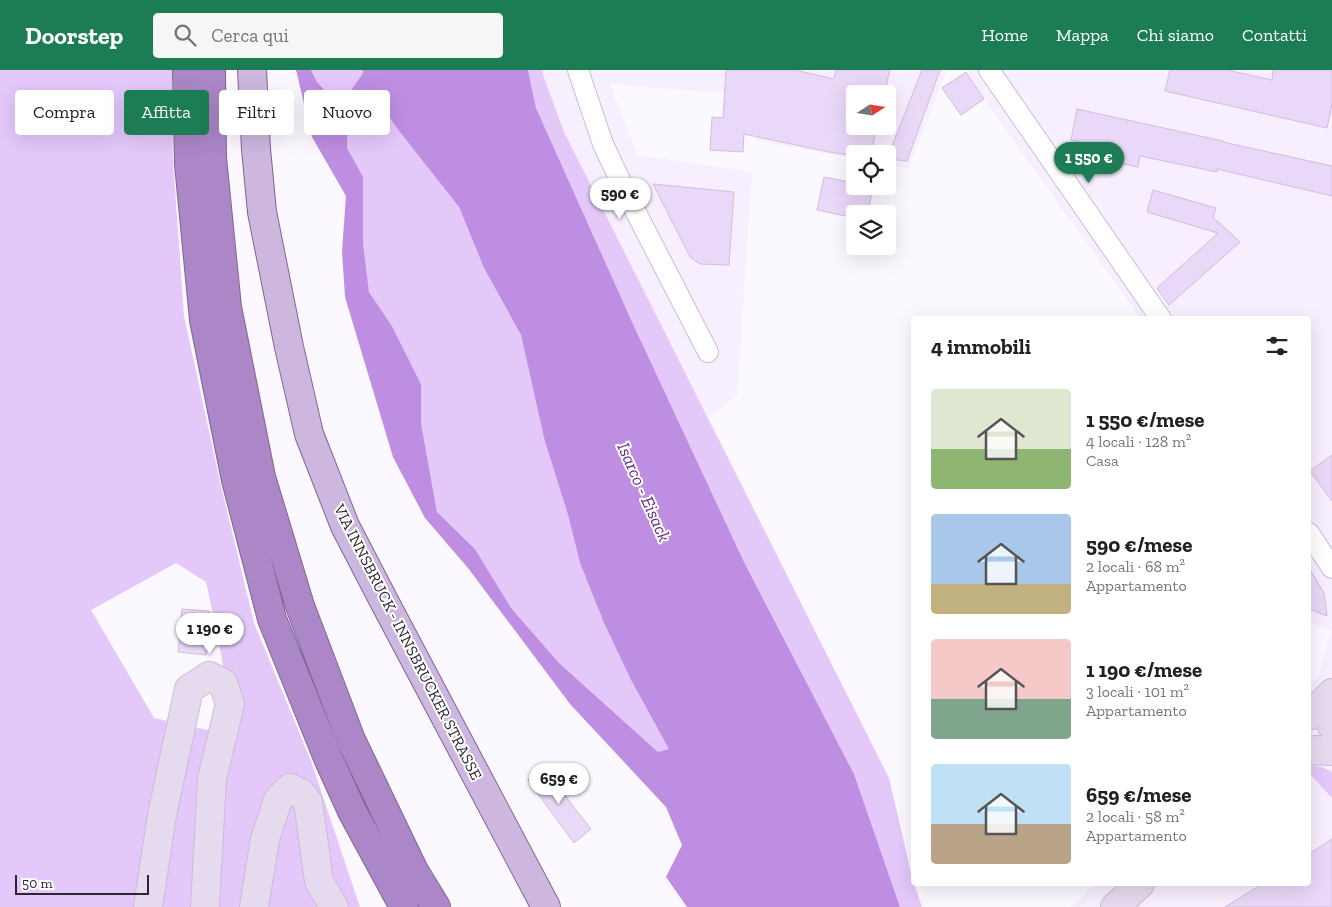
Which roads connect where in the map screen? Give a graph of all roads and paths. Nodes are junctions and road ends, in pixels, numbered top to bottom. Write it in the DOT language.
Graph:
graph roads {
  1 [pos="187,70"];
  2 [pos="211,70"];
  3 [pos="252,70"];
  4 [pos="578,70"];
  5 [pos="988,70"];
  6 [pos="1159,316"];
  7 [pos="708,352"];
  8 [pos="1311,537"];
  9 [pos="1332,568"];
  10 [pos="1332,693"];
  11 [pos="1311,714"];
  12 [pos="1332,718"];
  13 [pos="1332,726"];
  14 [pos="1311,751"];
  15 [pos="1332,751"];
  16 [pos="1138,886"];
  17 [pos="148,907"];
  18 [pos="204,907"];
  19 [pos="254,907"];
  20 [pos="334,907"];
  21 [pos="404,907"];
  22 [pos="436,907"];
  23 [pos="546,907"];
  24 [pos="1115,907"];
  1 -- 21 [label="highway"];
  2 -- 22 [label="highway"];
  3 -- 23 [label="main road, VIA INNSBRUCK - INNSBRUCKER STRASSE"];
  4 -- 7 [label="street"];
  5 -- 6 [label="street"];
  8 -- 9 [label="street"];
  10 -- 11 [label="street"];
  12 -- 13 [label="street"];
  14 -- 15 [label="street"];
  16 -- 24 [label="street"];
  17 -- 18 [label="street"];
  19 -- 20 [label="street"];
}
